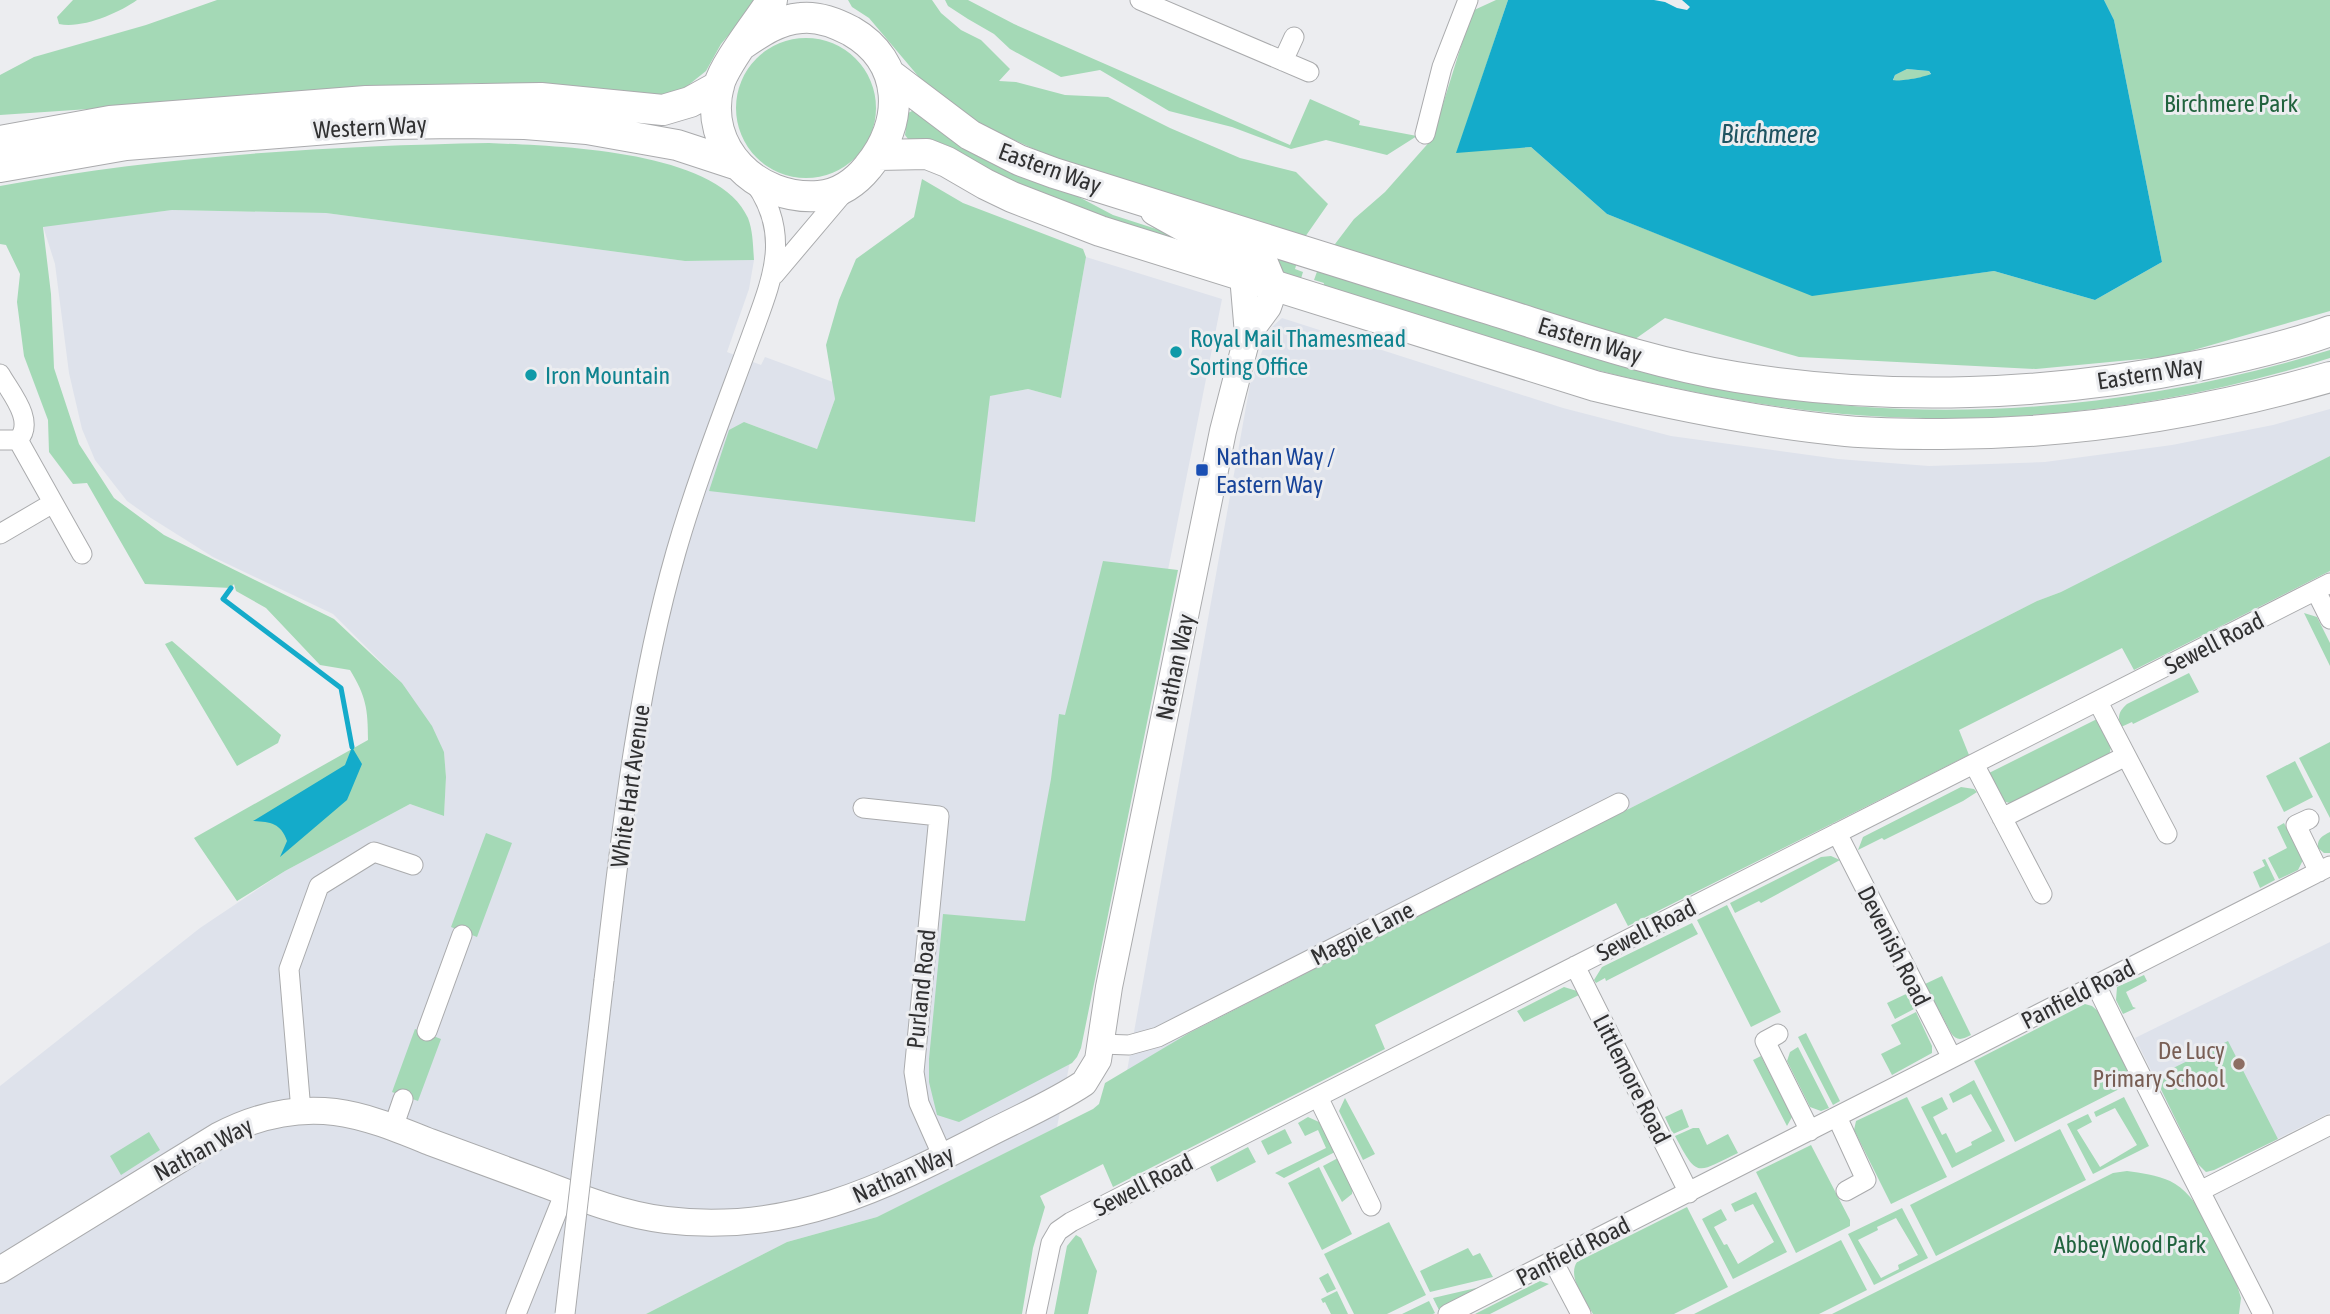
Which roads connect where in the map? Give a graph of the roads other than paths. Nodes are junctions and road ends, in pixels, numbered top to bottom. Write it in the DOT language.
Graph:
graph roads {
  1 [pos="772,0"];
  2 [pos="1140,0"];
  3 [pos="1468,0"];
  4 [pos="835,12"];
  5 [pos="1294,37"];
  6 [pos="744,44"];
  7 [pos="1283,61"];
  8 [pos="1309,72"];
  9 [pos="892,76"];
  10 [pos="719,86"];
  11 [pos="1425,134"];
  12 [pos="0,141"];
  13 [pos="878,155"];
  14 [pos="0,167"];
  15 [pos="745,172"];
  16 [pos="848,187"];
  17 [pos="1122,194"];
  18 [pos="774,275"];
  19 [pos="1243,276"];
  20 [pos="1275,287"];
  21 [pos="2330,331"];
  22 [pos="1248,334"];
  23 [pos="0,374"];
  24 [pos="2330,377"];
  25 [pos="9,440"];
  26 [pos="53,503"];
  27 [pos="0,534"];
  28 [pos="82,554"];
  29 [pos="2323,587"];
  30 [pos="2330,618"];
  31 [pos="2098,702"];
  32 [pos="2126,756"];
  33 [pos="1974,764"];
  34 [pos="1619,803"];
  35 [pos="863,808"];
  36 [pos="2002,818"];
  37 [pos="2309,819"];
  38 [pos="1837,833"];
  39 [pos="2167,834"];
  40 [pos="413,866"];
  41 [pos="2325,869"];
  42 [pos="2042,894"];
  43 [pos="462,935"];
  44 [pos="1575,966"];
  45 [pos="2096,985"];
  46 [pos="427,1031"];
  47 [pos="1778,1034"];
  48 [pos="1101,1044"];
  49 [pos="1951,1058"];
  50 [pos="1318,1097"];
  51 [pos="403,1099"];
  52 [pos="301,1111"];
  53 [pos="1837,1117"];
  54 [pos="2330,1125"];
  55 [pos="393,1128"];
  56 [pos="1810,1131"];
  57 [pos="943,1157"];
  58 [pos="1846,1191"];
  59 [pos="2200,1191"];
  60 [pos="565,1192"];
  61 [pos="1689,1193"];
  62 [pos="1371,1206"];
  63 [pos="1553,1261"];
  64 [pos="0,1270"];
  65 [pos="516,1314"];
  66 [pos="565,1314"];
  67 [pos="1036,1314"];
  68 [pos="1448,1314"];
  69 [pos="1581,1314"];
  70 [pos="2263,1314"];
  1 -- 6 [label="main road"];
  2 -- 7 [label="street"];
  3 -- 11 [label="street"];
  4 -- 6 [label="main road"];
  4 -- 9 [label="main road"];
  5 -- 7 [label="street"];
  6 -- 10 [label="main road"];
  7 -- 8 [label="street"];
  9 -- 13 [label="main road"];
  9 -- 17 [label="main road, Eastern Way"];
  10 -- 12 [label="main road, Western Way"];
  10 -- 15 [label="main road"];
  13 -- 16 [label="main road"];
  13 -- 19 [label="main road, Eastern Way"];
  14 -- 15 [label="main road, Western Way"];
  15 -- 16 [label="main road"];
  15 -- 18 [label="street, White Hart Avenue"];
  16 -- 18 [label="street, White Hart Avenue"];
  17 -- 20 [label="street"];
  17 -- 21 [label="main road, Eastern Way"];
  18 -- 66 [label="street, White Hart Avenue, bridge"];
  19 -- 20 [label="main road, Eastern Way"];
  19 -- 22 [label="street, Nathan Way"];
  20 -- 22 [label="street, Nathan Way"];
  20 -- 24 [label="main road, Eastern Way"];
  22 -- 48 [label="street, Nathan Way"];
  23 -- 25 [label="street"];
  25 -- 26 [label="street"];
  26 -- 27 [label="street"];
  26 -- 28 [label="street"];
  29 -- 30 [label="street"];
  29 -- 31 [label="street, Sewell Road"];
  31 -- 32 [label="street"];
  31 -- 33 [label="street, Sewell Road"];
  32 -- 36 [label="street"];
  32 -- 39 [label="street"];
  33 -- 36 [label="street"];
  33 -- 38 [label="street, Sewell Road"];
  34 -- 48 [label="street, Magpie Lane"];
  35 -- 57 [label="street, Purland Road"];
  36 -- 42 [label="street"];
  37 -- 41 [label="street, Panfield Road"];
  38 -- 44 [label="street, Sewell Road"];
  38 -- 49 [label="street, Devenish Road"];
  40 -- 52 [label="street"];
  41 -- 45 [label="street, Panfield Road"];
  43 -- 46 [label="street"];
  44 -- 50 [label="street, Sewell Road"];
  44 -- 61 [label="street, Littlemore Road"];
  45 -- 49 [label="street, Panfield Road"];
  45 -- 59 [label="street"];
  47 -- 56 [label="street"];
  48 -- 57 [label="street, Nathan Way"];
  49 -- 53 [label="street, Panfield Road"];
  50 -- 62 [label="street"];
  50 -- 67 [label="street, Sewell Road"];
  51 -- 55 [label="street"];
  52 -- 55 [label="street, Nathan Way"];
  52 -- 64 [label="street, Nathan Way"];
  53 -- 56 [label="street, Panfield Road"];
  53 -- 58 [label="street"];
  54 -- 59 [label="street"];
  55 -- 60 [label="street, Nathan Way"];
  56 -- 61 [label="street, Panfield Road"];
  57 -- 60 [label="street, Nathan Way"];
  59 -- 70 [label="street"];
  60 -- 65 [label="street"];
  61 -- 63 [label="street, Panfield Road"];
  63 -- 68 [label="street, Panfield Road"];
  63 -- 69 [label="street"];
}
